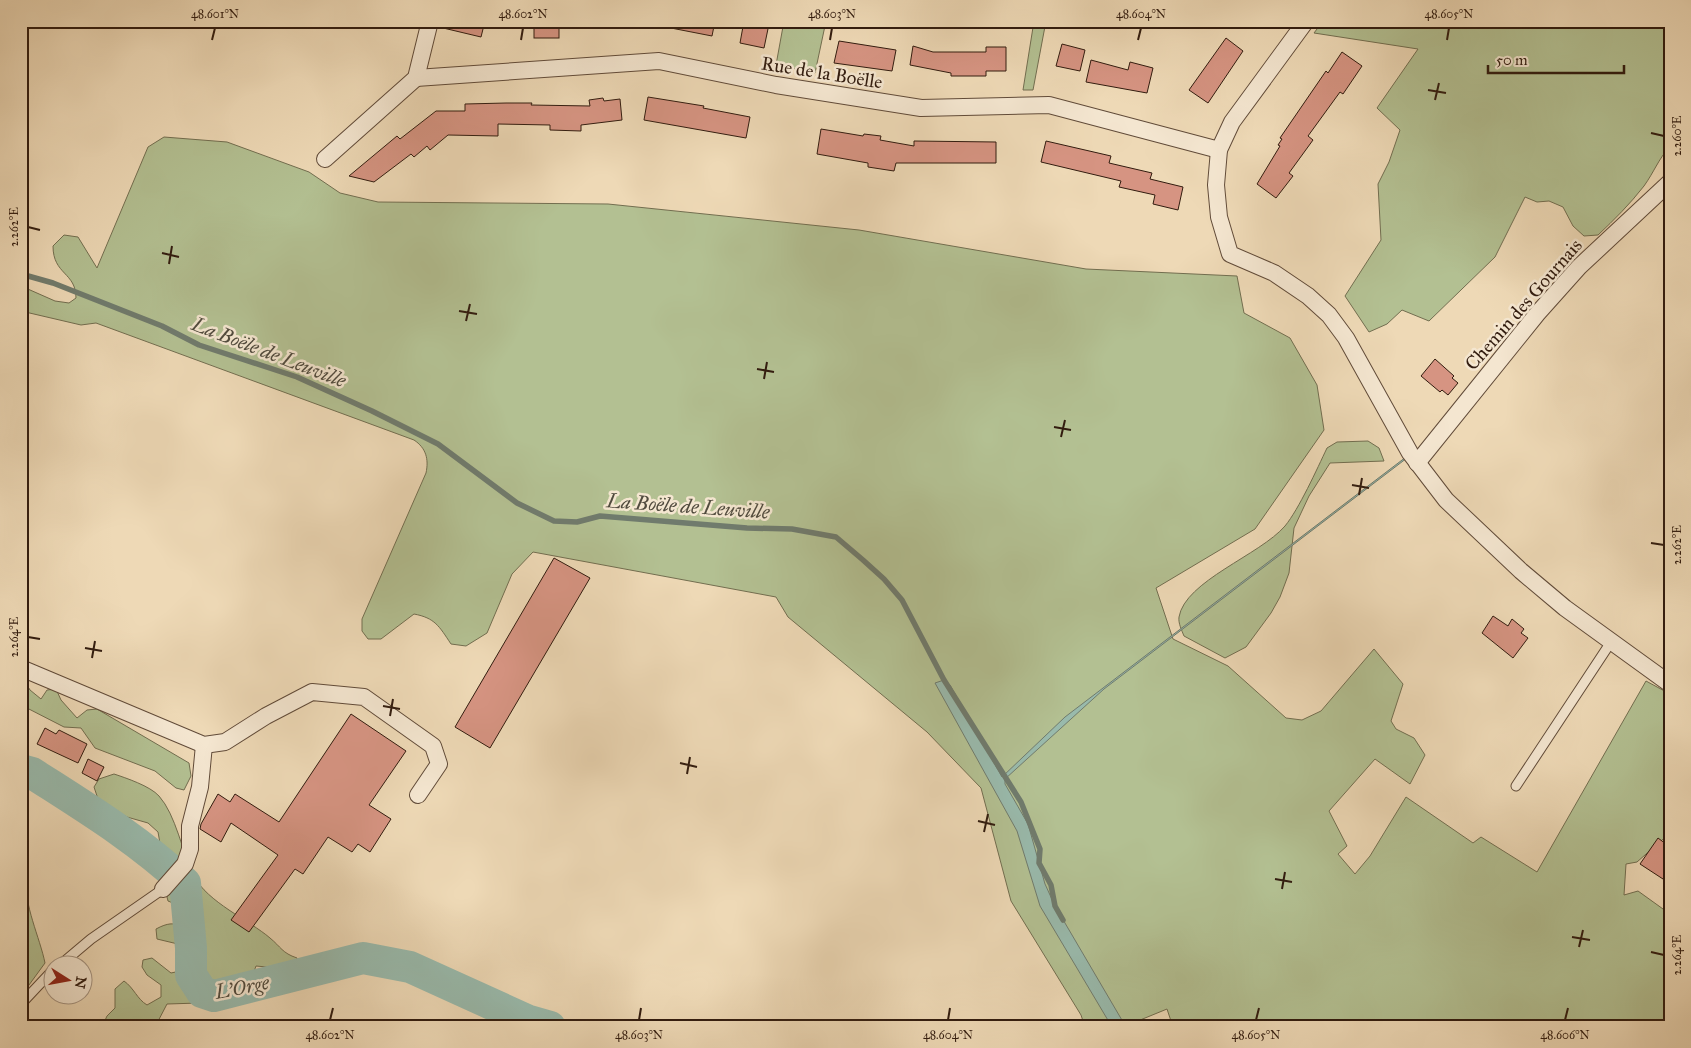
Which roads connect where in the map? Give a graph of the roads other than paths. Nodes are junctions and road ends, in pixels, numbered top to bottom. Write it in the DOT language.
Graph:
graph roads {
  1 [pos="430,21"];
  2 [pos="1306,21"];
  3 [pos="416,78"];
  4 [pos="1219,150"];
  5 [pos="325,159"];
  6 [pos="1670,182"];
  7 [pos="1417,463"];
  8 [pos="1611,642"];
  9 [pos="21,668"];
  10 [pos="1670,684"];
  11 [pos="204,745"];
  12 [pos="1516,786"];
  13 [pos="418,795"];
  14 [pos="163,889"];
  15 [pos="70,956"];
  16 [pos="42,982"];
  17 [pos="21,1004"];
  1 -- 3 [label="street"];
  2 -- 4 [label="street"];
  3 -- 4 [label="street, Rue de la Boëlle"];
  3 -- 5 [label="street"];
  4 -- 7 [label="street"];
  6 -- 7 [label="street, Chemin des Gournais"];
  7 -- 8 [label="street"];
  8 -- 10 [label="street"];
  8 -- 12 [label="lane"];
  9 -- 11 [label="street"];
  11 -- 13 [label="street"];
  11 -- 14 [label="street"];
  14 -- 15 [label="lane"];
  16 -- 17 [label="lane"];
}
